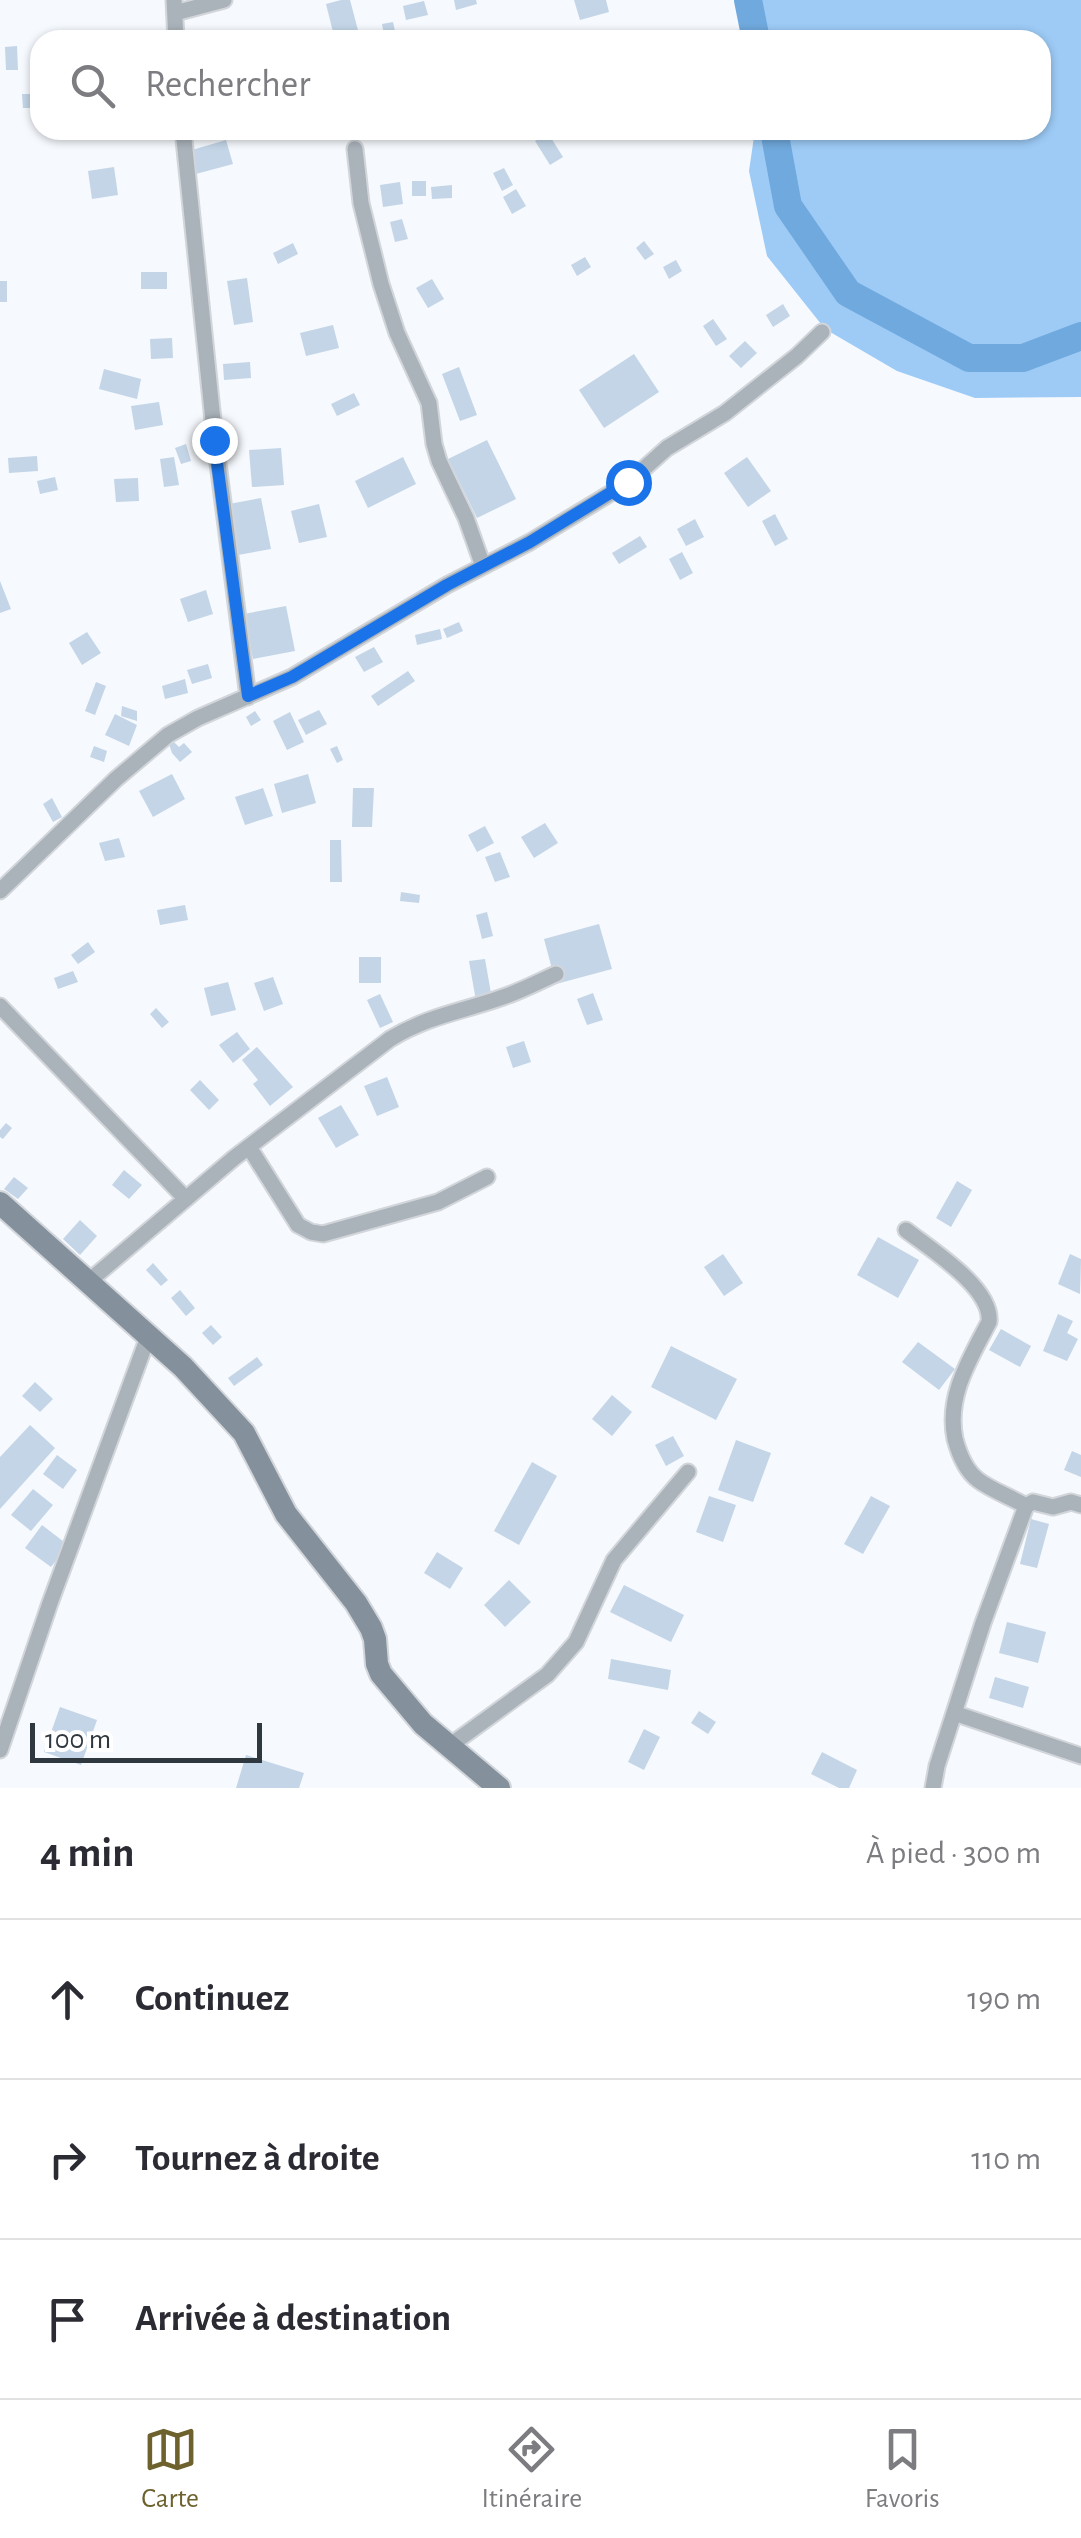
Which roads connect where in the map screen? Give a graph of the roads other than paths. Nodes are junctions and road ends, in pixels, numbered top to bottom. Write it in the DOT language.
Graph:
graph roads {
  1 [pos="224,0"];
  2 [pos="175,7"];
  3 [pos="184,140"];
  4 [pos="355,149"];
  5 [pos="822,332"];
  6 [pos="482,566"];
  7 [pos="248,696"];
  8 [pos="0,891"];
  9 [pos="556,974"];
  10 [pos="0,1006"];
  11 [pos="249,1146"];
  12 [pos="486,1177"];
  13 [pos="186,1199"];
  14 [pos="0,1203"];
  15 [pos="906,1230"];
  16 [pos="88,1282"];
  17 [pos="148,1336"];
  18 [pos="688,1472"];
  19 [pos="1081,1505"];
  20 [pos="1026,1506"];
  21 [pos="954,1713"];
  22 [pos="448,1747"];
  23 [pos="0,1750"];
  24 [pos="1081,1756"];
  25 [pos="499,1788"];
  26 [pos="933,1788"];
  1 -- 2 [label="street"];
  3 -- 7 [label="street"];
  4 -- 6 [label="street"];
  5 -- 6 [label="street"];
  6 -- 7 [label="street"];
  7 -- 8 [label="street"];
  9 -- 11 [label="street"];
  10 -- 13 [label="street"];
  11 -- 12 [label="street"];
  11 -- 13 [label="street"];
  13 -- 16 [label="street"];
  14 -- 16 [label="main road"];
  15 -- 20 [label="street"];
  16 -- 17 [label="main road"];
  17 -- 22 [label="main road"];
  17 -- 23 [label="street"];
  18 -- 22 [label="street"];
  19 -- 20 [label="street"];
  20 -- 21 [label="street"];
  21 -- 24 [label="street"];
  21 -- 26 [label="street"];
  22 -- 25 [label="main road"];
}
